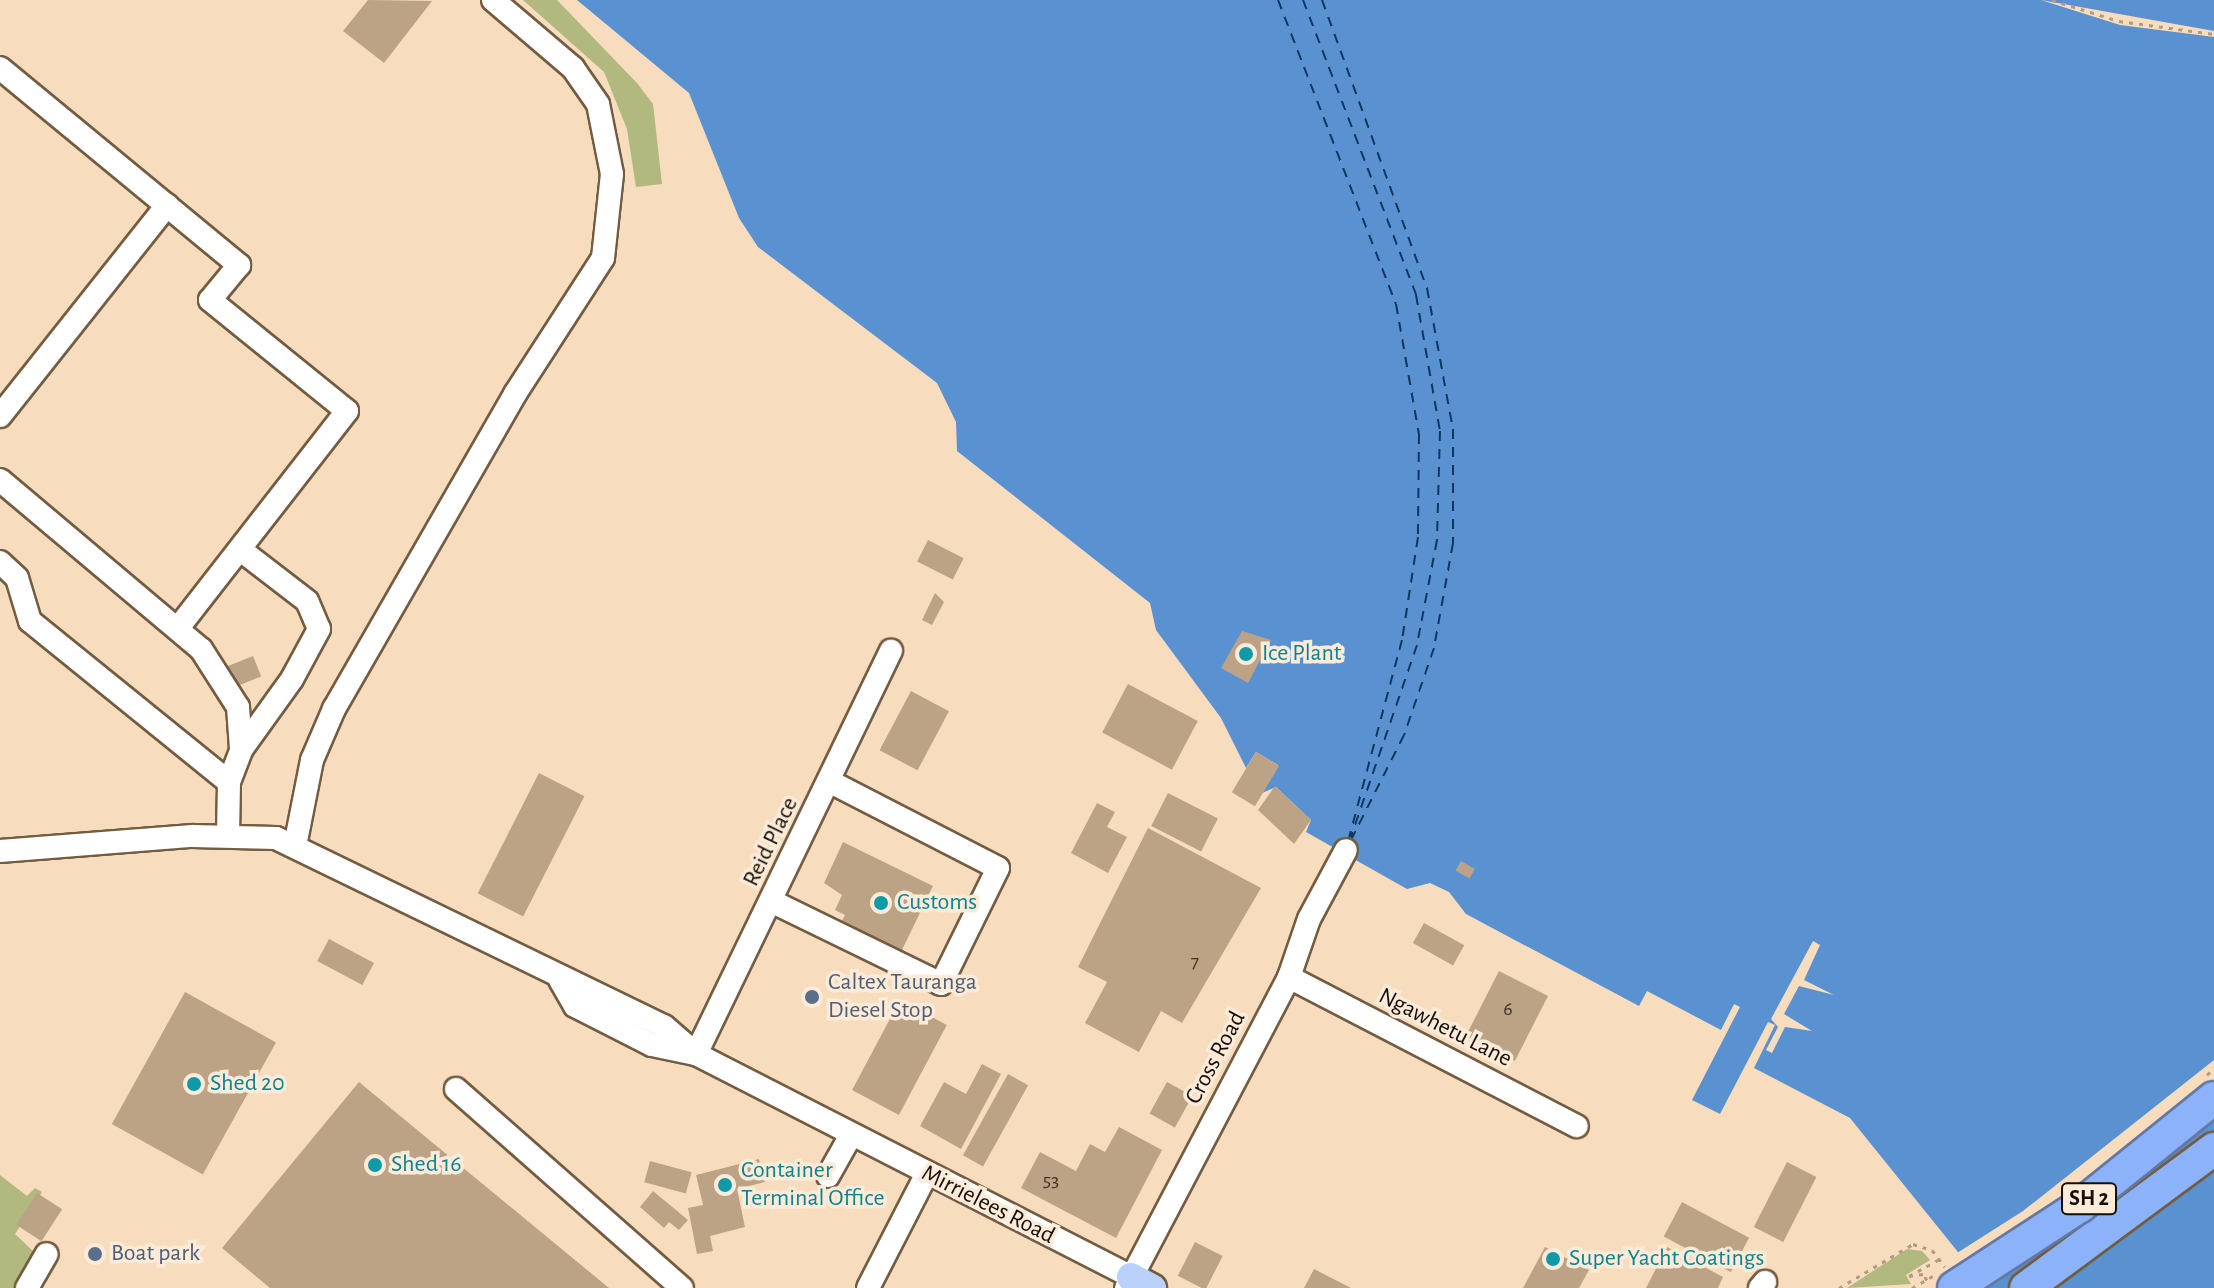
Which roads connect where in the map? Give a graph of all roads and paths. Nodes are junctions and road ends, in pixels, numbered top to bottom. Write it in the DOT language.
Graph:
graph roads {
  1 [pos="493,0"];
  2 [pos="2052,0"];
  3 [pos="2214,34"];
  4 [pos="0,68"];
  5 [pos="167,205"];
  6 [pos="0,416"];
  7 [pos="0,480"];
  8 [pos="242,551"];
  9 [pos="0,562"];
  10 [pos="177,629"];
  11 [pos="891,651"];
  12 [pos="241,750"];
  13 [pos="829,781"];
  14 [pos="229,782"];
  15 [pos="228,835"];
  16 [pos="295,846"];
  17 [pos="1340,848"];
  18 [pos="0,851"];
  19 [pos="771,901"];
  20 [pos="1289,977"];
  21 [pos="696,1054"];
  22 [pos="456,1089"];
  23 [pos="2214,1098"];
  24 [pos="1577,1126"];
  25 [pos="851,1135"];
  26 [pos="2214,1149"];
  27 [pos="927,1173"];
  28 [pos="828,1176"];
  29 [pos="47,1254"];
  30 [pos="1940,1259"];
  31 [pos="2063,1265"];
  32 [pos="1942,1281"];
  33 [pos="1136,1284"];
  34 [pos="27,1288"];
  35 [pos="682,1288"];
  36 [pos="868,1288"];
  37 [pos="1839,1288"];
  38 [pos="1912,1288"];
  39 [pos="2026,1288"];
  40 [pos="2037,1288"];
  1 -- 16 [label="street"];
  2 -- 3 [label="path"];
  4 -- 5 [label="street"];
  5 -- 6 [label="street"];
  5 -- 8 [label="street"];
  7 -- 10 [label="street"];
  8 -- 10 [label="street"];
  8 -- 12 [label="street"];
  9 -- 14 [label="street"];
  10 -- 12 [label="street"];
  11 -- 13 [label="street, Reid Place"];
  12 -- 14 [label="street"];
  13 -- 19 [label="street, Reid Place"];
  13 -- 19 [label="street"];
  14 -- 15 [label="street"];
  15 -- 16 [label="street, Mirrielees Road"];
  15 -- 18 [label="street, Mirrielees Road"];
  16 -- 21 [label="street, Mirrielees Road"];
  17 -- 20 [label="street, Cross Road"];
  19 -- 21 [label="street, Reid Place"];
  20 -- 24 [label="street, Ngawhetu Lane"];
  20 -- 33 [label="street, Cross Road"];
  21 -- 25 [label="street, Mirrielees Road"];
  22 -- 35 [label="street"];
  23 -- 32 [label="highway, SH 2, bridge"];
  25 -- 27 [label="street, Mirrielees Road"];
  25 -- 28 [label="street"];
  26 -- 31 [label="highway, SH 2"];
  27 -- 33 [label="street, Mirrielees Road"];
  27 -- 36 [label="street"];
  29 -- 34 [label="street"];
  30 -- 32 [label="path"];
  30 -- 32 [label="path"];
  30 -- 37 [label="path"];
  31 -- 39 [label="highway, SH 2"];
  31 -- 40 [label="highway"];
  32 -- 38 [label="path"];
}
